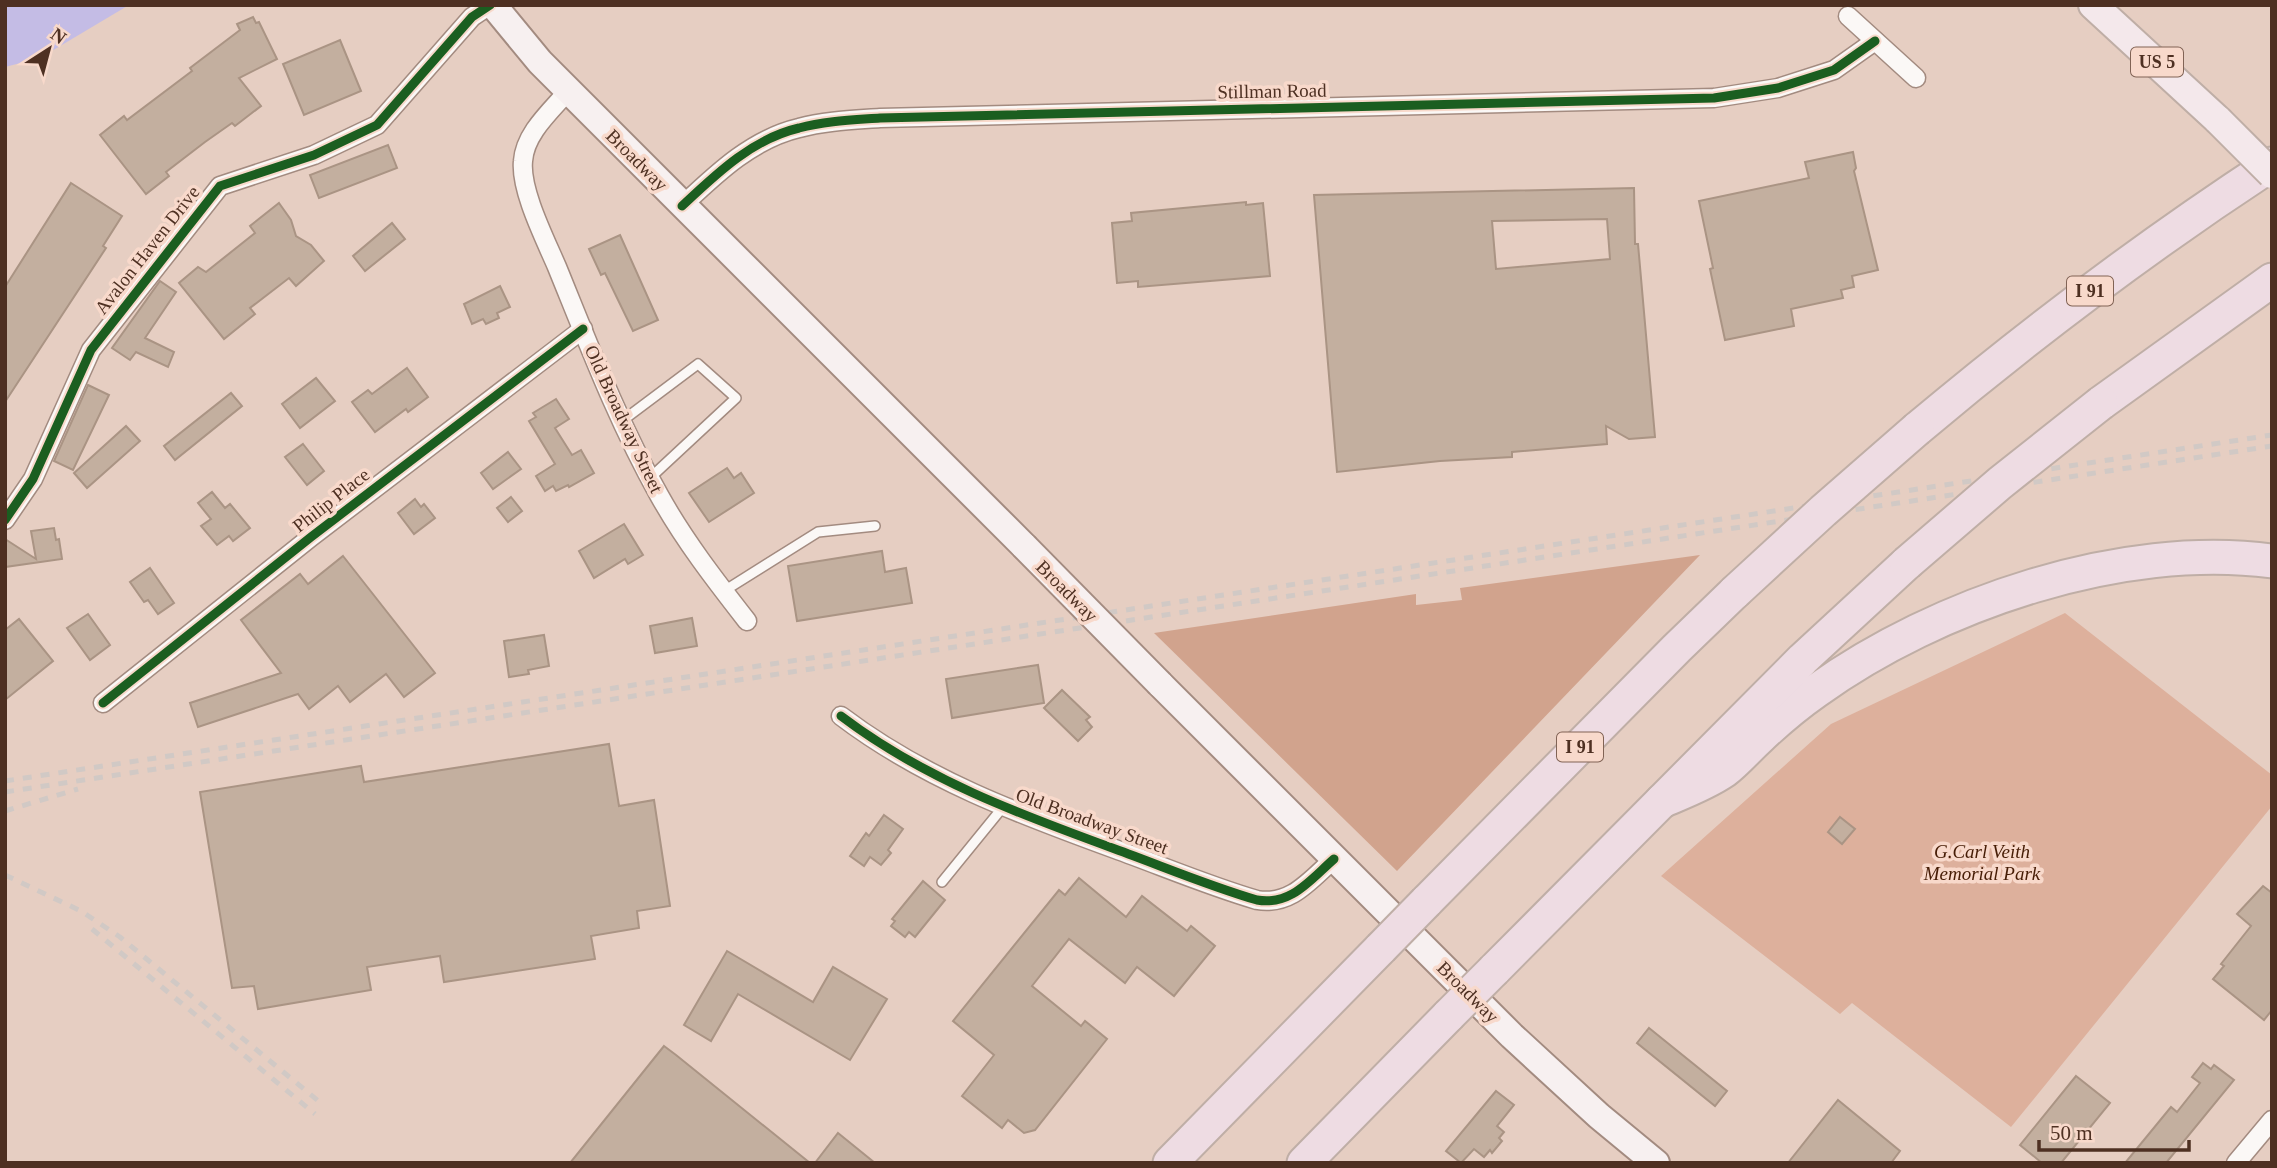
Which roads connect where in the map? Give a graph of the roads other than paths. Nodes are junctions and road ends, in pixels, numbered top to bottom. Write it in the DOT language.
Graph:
graph roads {
  1 [pos="492,5"];
  2 [pos="2093,5"];
  3 [pos="1847,16"];
  4 [pos="1875,41"];
  5 [pos="1916,78"];
  6 [pos="568,91"];
  7 [pos="2271,166"];
  8 [pos="682,206"];
  9 [pos="2272,280"];
  10 [pos="583,329"];
  11 [pos="622,421"];
  12 [pos="650,478"];
  13 [pos="5,520"];
  14 [pos="875,526"];
  15 [pos="2272,561"];
  16 [pos="723,591"];
  17 [pos="747,621"];
  18 [pos="103,703"];
  19 [pos="841,716"];
  20 [pos="1662,801"];
  21 [pos="1003,807"];
  22 [pos="1334,859"];
  23 [pos="942,882"];
  24 [pos="2272,1120"];
  25 [pos="1170,1163"];
  26 [pos="1304,1163"];
  27 [pos="1656,1163"];
  28 [pos="2236,1163"];
  1 -- 6 [label="main road, Broadway"];
  1 -- 13 [label="street, Avalon Haven Drive"];
  2 -- 7 [label="main road, US 5, bridge"];
  3 -- 4 [label="street"];
  4 -- 5 [label="street"];
  4 -- 8 [label="street, Stillman Road"];
  6 -- 8 [label="main road, Broadway"];
  6 -- 10 [label="street, Old Broadway Street"];
  7 -- 25 [label="highway, I 91, bridge"];
  8 -- 22 [label="main road, Broadway, bridge"];
  9 -- 20 [label="highway, bridge"];
  10 -- 11 [label="street, Old Broadway Street"];
  10 -- 18 [label="street, Philip Place"];
  11 -- 12 [label="street, Old Broadway Street"];
  11 -- 12 [label="lane"];
  12 -- 16 [label="street, Old Broadway Street"];
  14 -- 16 [label="lane"];
  15 -- 20 [label="highway"];
  16 -- 17 [label="street, Old Broadway Street"];
  19 -- 21 [label="street, Old Broadway Street"];
  20 -- 26 [label="highway, bridge"];
  21 -- 22 [label="street, Old Broadway Street"];
  21 -- 23 [label="lane"];
  22 -- 27 [label="main road, Broadway"];
  24 -- 28 [label="street"];
}
